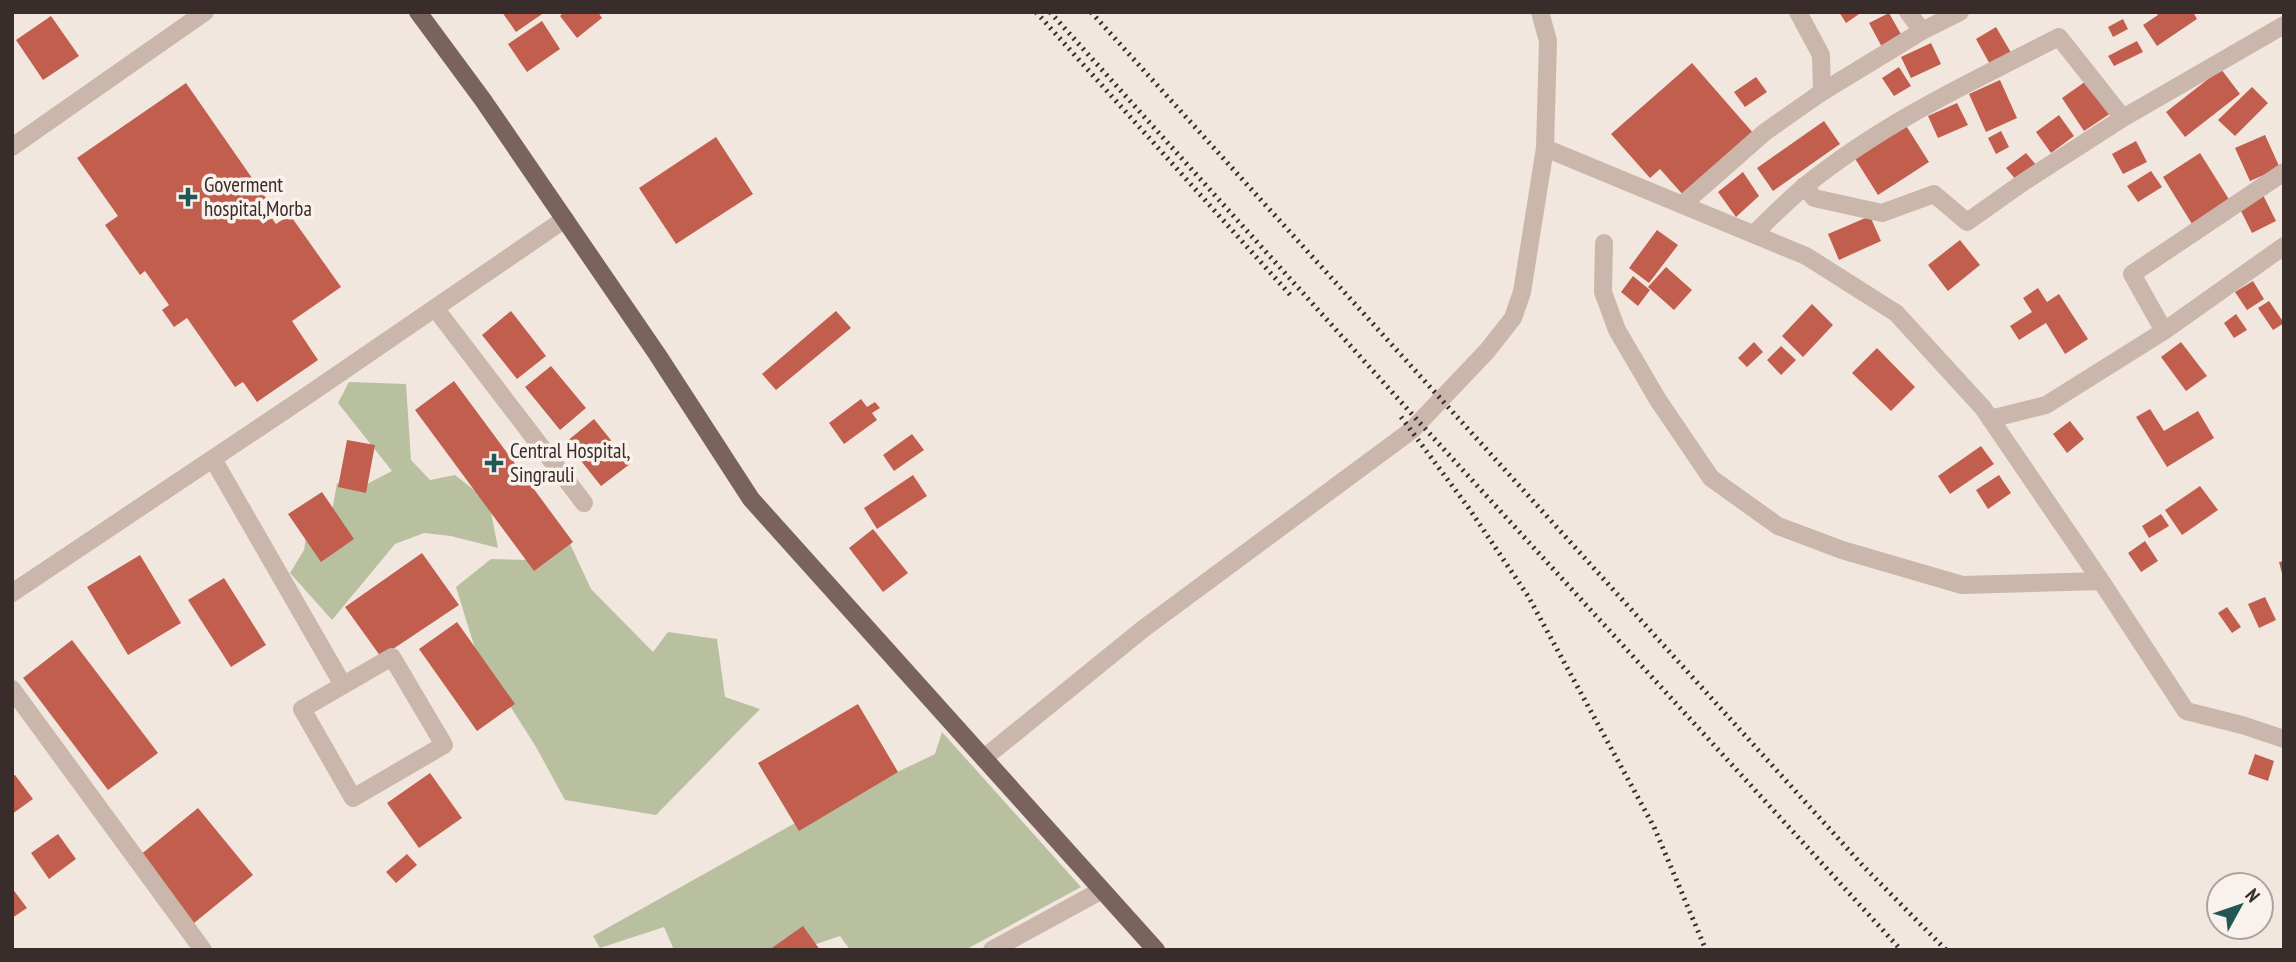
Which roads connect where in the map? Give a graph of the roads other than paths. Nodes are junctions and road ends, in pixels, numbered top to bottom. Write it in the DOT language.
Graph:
graph roads {
  1 [pos="205,12"];
  2 [pos="418,12"];
  3 [pos="1539,12"];
  4 [pos="1798,12"];
  5 [pos="1908,12"];
  6 [pos="1960,12"];
  7 [pos="1922,31"];
  8 [pos="2281,32"];
  9 [pos="1822,92"];
  10 [pos="2123,118"];
  11 [pos="12,147"];
  12 [pos="1545,148"];
  13 [pos="2284,172"];
  14 [pos="1804,186"];
  15 [pos="1683,204"];
  16 [pos="565,219"];
  17 [pos="1754,234"];
  18 [pos="1604,243"];
  19 [pos="2284,246"];
  20 [pos="435,308"];
  21 [pos="2164,331"];
  22 [pos="1990,419"];
  23 [pos="213,459"];
  24 [pos="584,503"];
  25 [pos="2101,581"];
  26 [pos="12,593"];
  27 [pos="343,685"];
  28 [pos="12,689"];
  29 [pos="2284,739"];
  30 [pos="984,758"];
  31 [pos="1102,890"];
  32 [pos="1003,947"];
  33 [pos="203,950"];
  34 [pos="1156,950"];
  1 -- 11 [label="street"];
  2 -- 16 [label="main road"];
  3 -- 12 [label="street"];
  4 -- 9 [label="street"];
  5 -- 7 [label="street"];
  6 -- 7 [label="street"];
  7 -- 9 [label="street"];
  8 -- 10 [label="street"];
  9 -- 15 [label="street"];
  10 -- 14 [label="street"];
  10 -- 14 [label="street"];
  12 -- 15 [label="street"];
  12 -- 30 [label="street"];
  13 -- 21 [label="street"];
  14 -- 17 [label="street"];
  15 -- 17 [label="street"];
  16 -- 20 [label="street"];
  16 -- 30 [label="main road"];
  17 -- 22 [label="street"];
  18 -- 25 [label="street"];
  19 -- 21 [label="street"];
  20 -- 23 [label="street"];
  20 -- 24 [label="street"];
  21 -- 22 [label="street"];
  22 -- 25 [label="street"];
  23 -- 26 [label="street"];
  23 -- 27 [label="street"];
  25 -- 29 [label="street"];
  27 -- 27 [label="street"];
  28 -- 33 [label="street"];
  30 -- 31 [label="main road"];
  31 -- 32 [label="street"];
  31 -- 34 [label="main road"];
}
